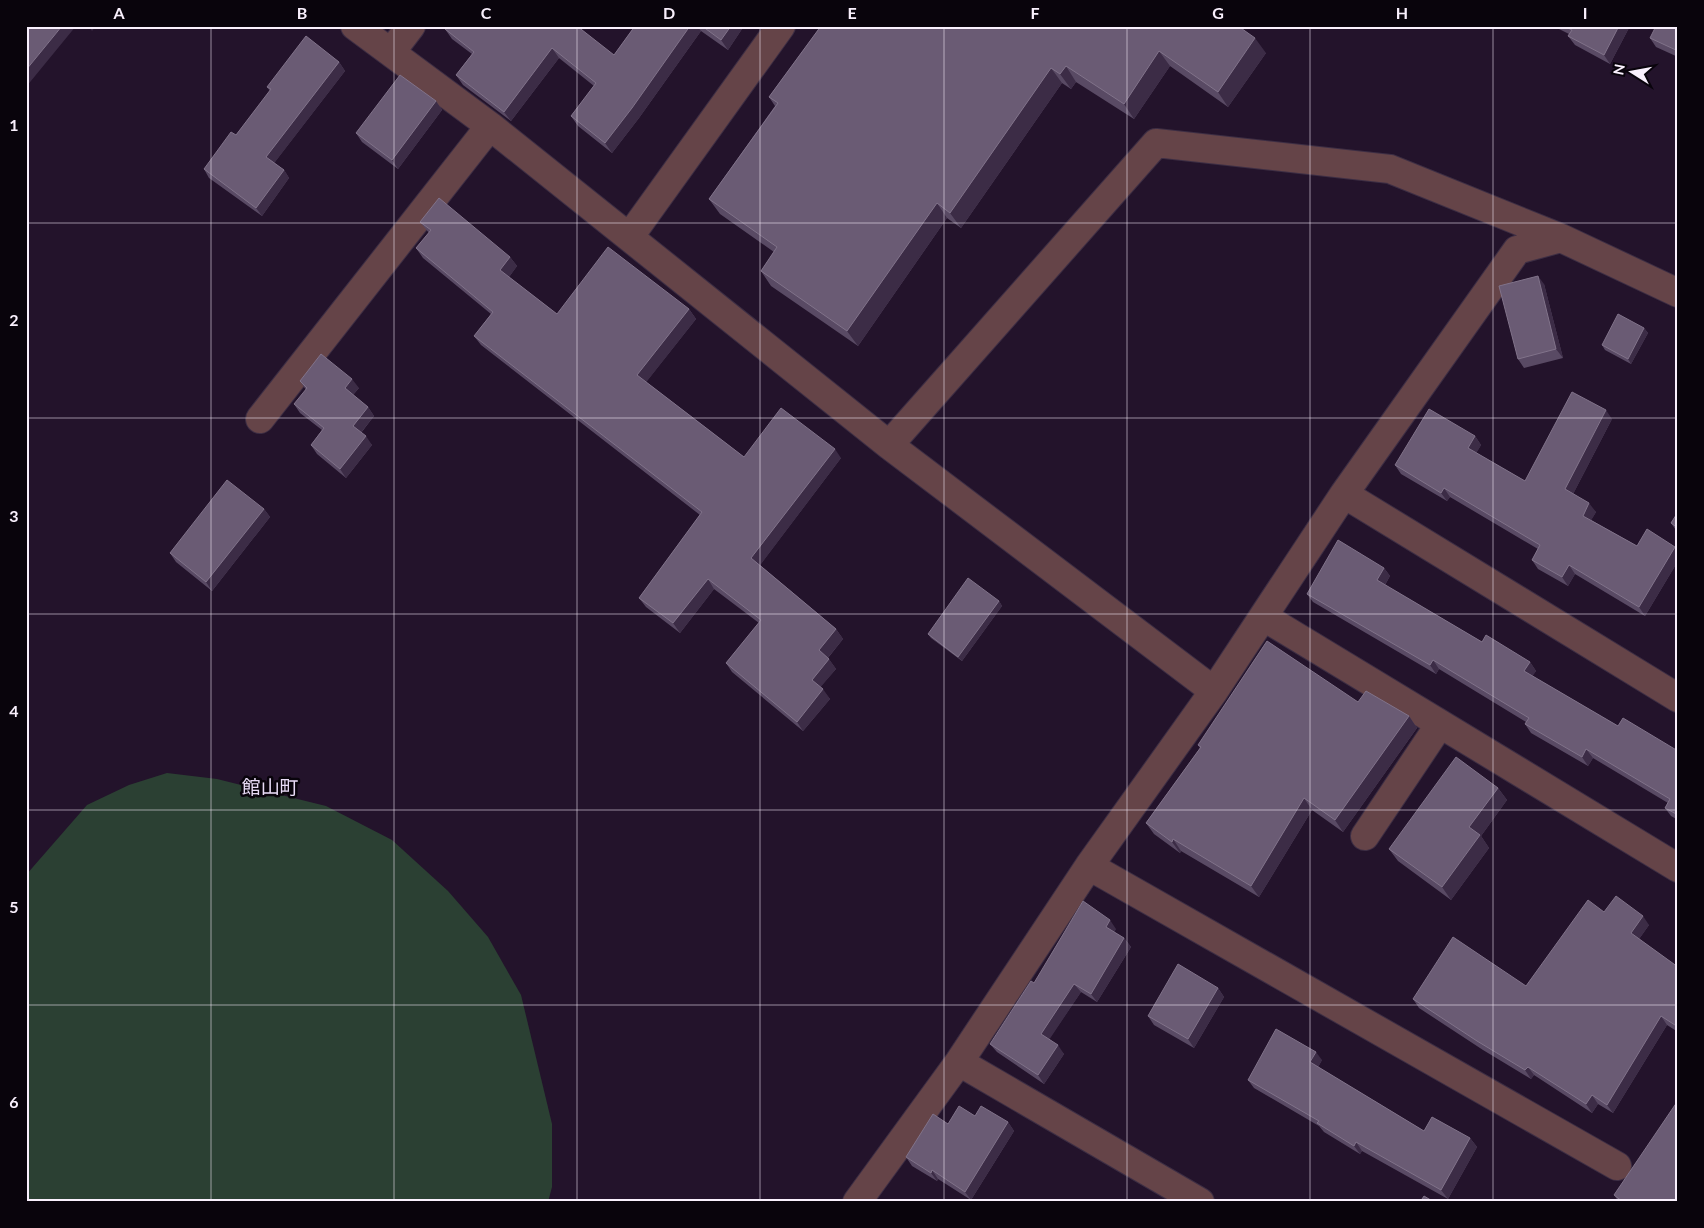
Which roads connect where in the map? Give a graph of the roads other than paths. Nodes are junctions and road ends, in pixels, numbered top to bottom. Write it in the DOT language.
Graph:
graph roads {
  1 [pos="355,26"];
  2 [pos="411,26"];
  3 [pos="780,26"];
  4 [pos="391,52"];
  5 [pos="490,126"];
  6 [pos="630,236"];
  7 [pos="1561,238"];
  8 [pos="1678,292"];
  9 [pos="260,419"];
  10 [pos="889,445"];
  11 [pos="1344,494"];
  12 [pos="1264,617"];
  13 [pos="1214,691"];
  14 [pos="1678,698"];
  15 [pos="1440,724"];
  16 [pos="1365,836"];
  17 [pos="1089,866"];
  18 [pos="1678,868"];
  19 [pos="959,1062"];
  20 [pos="1617,1166"];
  21 [pos="857,1202"];
  22 [pos="1200,1202"];
  1 -- 4 [label="street"];
  2 -- 4 [label="street"];
  3 -- 6 [label="street"];
  4 -- 5 [label="street"];
  5 -- 6 [label="street"];
  5 -- 9 [label="street"];
  6 -- 10 [label="street"];
  7 -- 8 [label="street"];
  7 -- 10 [label="street"];
  7 -- 11 [label="street"];
  10 -- 13 [label="street"];
  11 -- 12 [label="street"];
  11 -- 14 [label="street"];
  12 -- 13 [label="street"];
  12 -- 15 [label="street"];
  13 -- 17 [label="street"];
  15 -- 16 [label="street"];
  15 -- 18 [label="street"];
  17 -- 19 [label="street"];
  17 -- 20 [label="street"];
  19 -- 21 [label="street"];
  19 -- 22 [label="street"];
}
